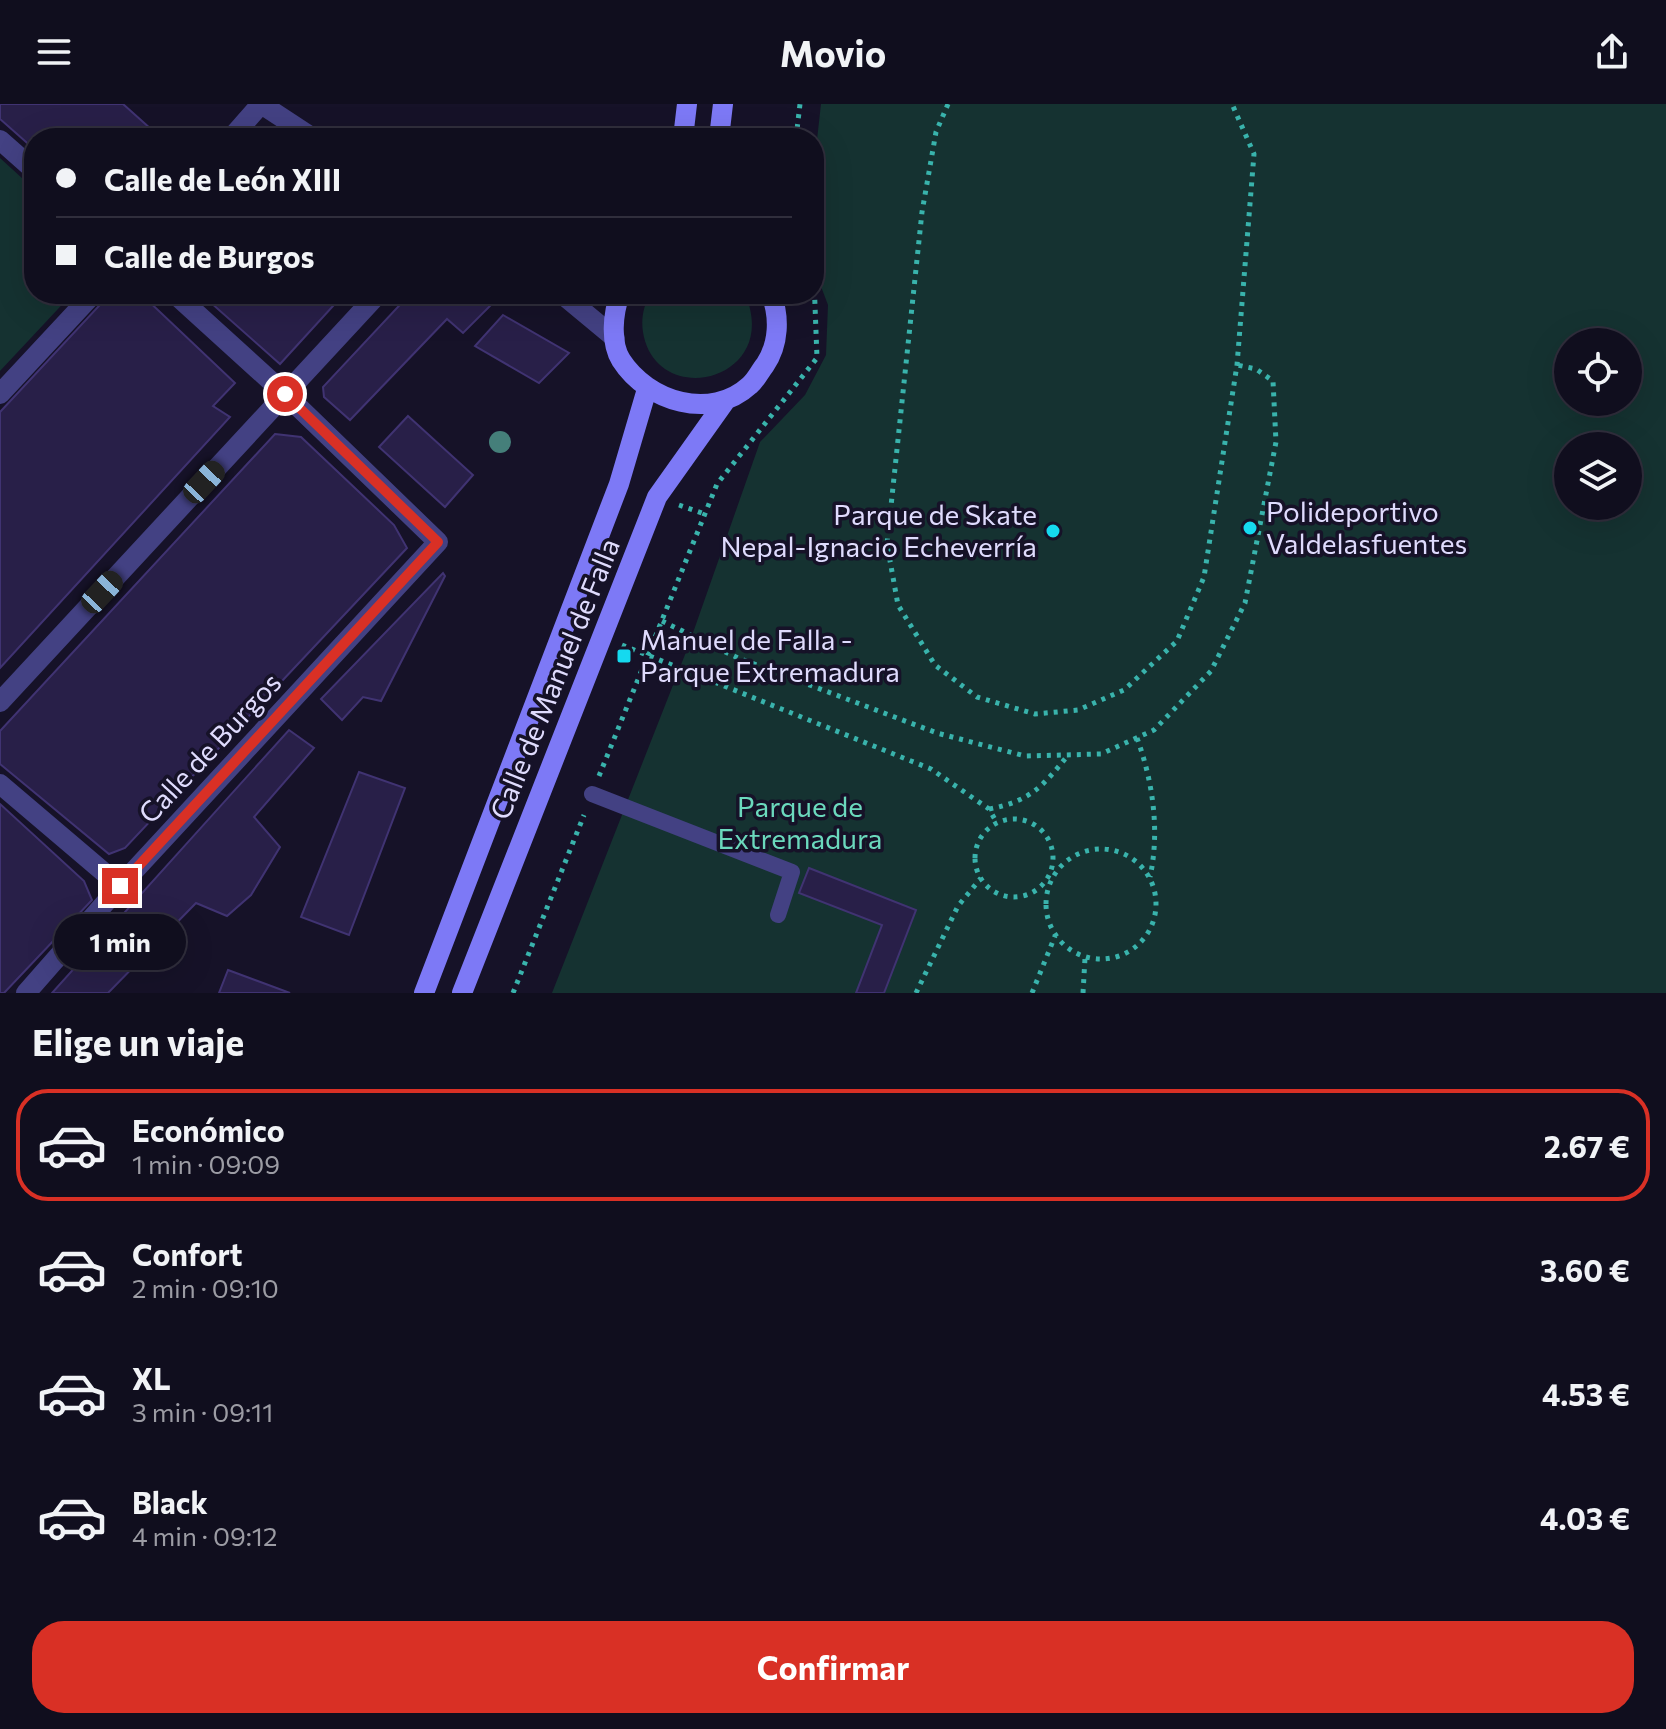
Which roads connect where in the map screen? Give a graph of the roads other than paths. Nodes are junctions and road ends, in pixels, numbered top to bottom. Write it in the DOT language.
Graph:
graph roads {
  1 [pos="261,104"];
  2 [pos="687,104"];
  3 [pos="723,104"];
  4 [pos="240,128"];
  5 [pos="298,128"];
  6 [pos="684,128"];
  7 [pos="720,128"];
  8 [pos="0,140"];
  9 [pos="24,161"];
  10 [pos="84,304"];
  11 [pos="186,304"];
  12 [pos="369,304"];
  13 [pos="574,304"];
  14 [pos="616,304"];
  15 [pos="775,304"];
  16 [pos="615,338"];
  17 [pos="647,389"];
  18 [pos="0,394"];
  19 [pos="285,394"];
  20 [pos="726,400"];
  21 [pos="0,702"];
  22 [pos="0,784"];
  23 [pos="592,794"];
  24 [pos="120,886"];
  25 [pos="778,915"];
  26 [pos="26,993"];
  27 [pos="424,993"];
  28 [pos="462,993"];
  1 -- 4 [label="street"];
  1 -- 5 [label="street"];
  2 -- 6 [label="main road"];
  3 -- 7 [label="main road"];
  8 -- 9 [label="street"];
  10 -- 18 [label="street"];
  11 -- 19 [label="street"];
  12 -- 19 [label="street"];
  13 -- 16 [label="street"];
  14 -- 16 [label="main road"];
  15 -- 20 [label="main road, Calle de Manuel de Falla"];
  16 -- 17 [label="main road"];
  17 -- 20 [label="main road"];
  17 -- 27 [label="main road, Calle de Manuel de Falla"];
  19 -- 21 [label="street"];
  19 -- 24 [label="street, Calle de Burgos"];
  20 -- 28 [label="main road, Calle de Manuel de Falla"];
  22 -- 24 [label="street"];
  23 -- 25 [label="lane"];
  24 -- 26 [label="street, Calle de Burgos"];
}
